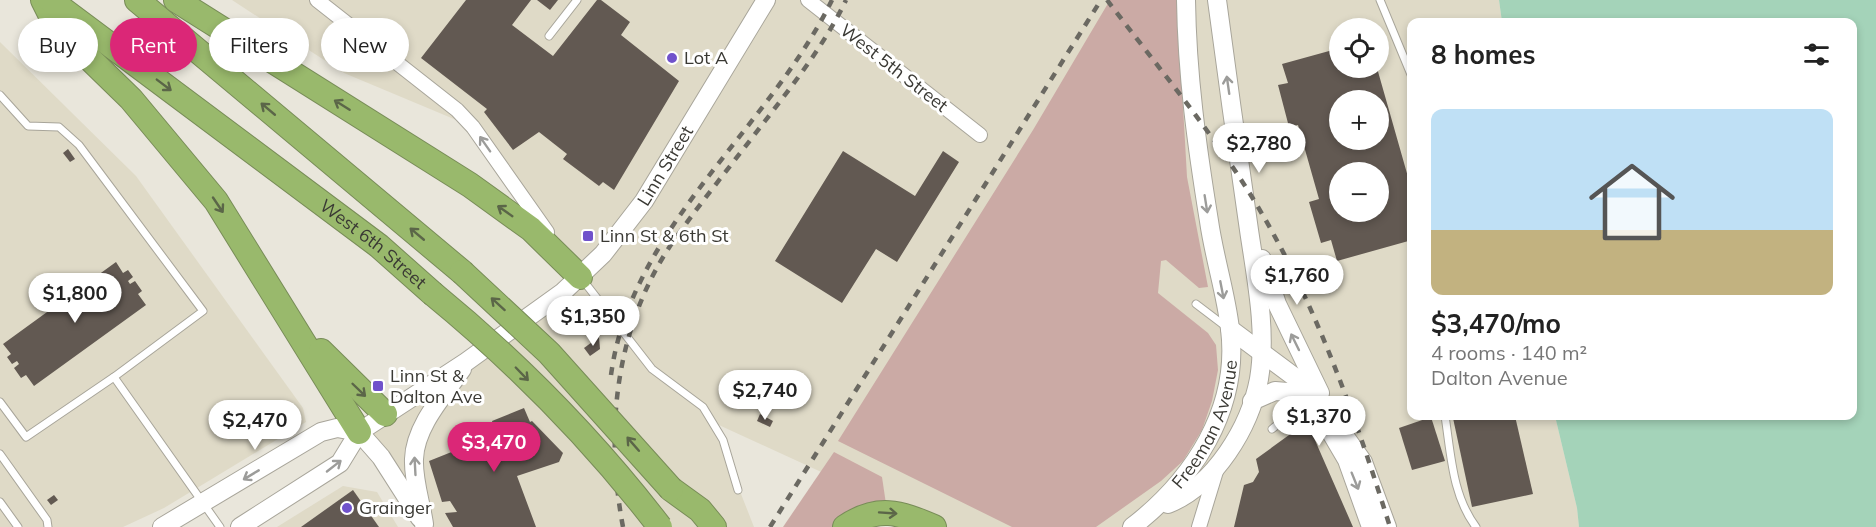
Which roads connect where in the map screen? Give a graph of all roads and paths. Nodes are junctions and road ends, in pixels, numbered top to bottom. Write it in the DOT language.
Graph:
graph roads {
  1 [pos="43,0"];
  2 [pos="50,0"];
  3 [pos="137,0"];
  4 [pos="176,0"];
  5 [pos="317,0"];
  6 [pos="577,0"];
  7 [pos="766,0"];
  8 [pos="808,0"];
  9 [pos="1186,0"];
  10 [pos="1217,0"];
  11 [pos="1380,0"];
  12 [pos="549,36"];
  13 [pos="1407,65"];
  14 [pos="0,95"];
  15 [pos="980,135"];
  16 [pos="1246,206"];
  17 [pos="580,277"];
  18 [pos="1196,304"];
  19 [pos="1230,329"];
  20 [pos="301,338"];
  21 [pos="1261,351"];
  22 [pos="466,362"];
  23 [pos="1277,363"];
  24 [pos="114,377"];
  25 [pos="1303,397"];
  26 [pos="1252,401"];
  27 [pos="0,402"];
  28 [pos="385,414"];
  29 [pos="1330,414"];
  30 [pos="1446,420"];
  31 [pos="1272,429"];
  32 [pos="359,432"];
  33 [pos="0,454"];
  34 [pos="1218,466"];
  35 [pos="671,489"];
  36 [pos="738,490"];
  37 [pos="0,502"];
  38 [pos="205,503"];
  39 [pos="1155,509"];
  40 [pos="425,525"];
  41 [pos="18,527"];
  42 [pos="48,527"];
  43 [pos="162,527"];
  44 [pos="220,527"];
  45 [pos="240,527"];
  46 [pos="660,527"];
  47 [pos="701,527"];
  48 [pos="714,527"];
  49 [pos="844,527"];
  50 [pos="933,527"];
  51 [pos="1132,527"];
  52 [pos="1199,527"];
  53 [pos="1371,527"];
  54 [pos="1387,527"];
  55 [pos="1476,527"];
  1 -- 20 [label="highway, one-way"];
  2 -- 46 [label="highway, West 6th Street, one-way, bridge"];
  35 -- 3 [label="highway, West 6th Street, one-way, bridge"];
  17 -- 4 [label="highway, one-way"];
  17 -- 5 [label="street, one-way"];
  6 -- 12 [label="lane"];
  7 -- 17 [label="main road, Linn Street"];
  8 -- 15 [label="street, West 5th Street"];
  9 -- 19 [label="main road, Freeman Avenue, one-way"];
  16 -- 10 [label="main road, one-way"];
  11 -- 13 [label="lane"];
  14 -- 24 [label="lane"];
  16 -- 21 [label="main road, Freeman Avenue"];
  29 -- 16 [label="main road, one-way"];
  17 -- 22 [label="main road, Linn Street"];
  17 -- 36 [label="lane"];
  18 -- 19 [label="lane"];
  19 -- 21 [label="main road"];
  19 -- 39 [label="main road, Freeman Avenue"];
  20 -- 28 [label="highway, one-way"];
  20 -- 32 [label="highway"];
  21 -- 23 [label="main road"];
  21 -- 26 [label="main road, Freeman Avenue"];
  22 -- 28 [label="main road, Linn Street"];
  40 -- 22 [label="main road, one-way"];
  23 -- 25 [label="main road"];
  23 -- 29 [label="main road"];
  24 -- 27 [label="lane"];
  24 -- 38 [label="lane"];
  25 -- 26 [label="main road"];
  25 -- 31 [label="lane"];
  25 -- 53 [label="main road, one-way"];
  26 -- 34 [label="main road, Freeman Avenue"];
  28 -- 32 [label="main road, Linn Street"];
  29 -- 54 [label="main road"];
  30 -- 55 [label="lane"];
  32 -- 38 [label="main road, one-way"];
  32 -- 40 [label="main road"];
  45 -- 32 [label="main road, Linn Street, one-way"];
  33 -- 42 [label="lane"];
  34 -- 39 [label="main road, Freeman Avenue"];
  34 -- 52 [label="street"];
  35 -- 47 [label="highway, West 6th Street"];
  35 -- 48 [label="highway"];
  37 -- 41 [label="lane"];
  38 -- 43 [label="main road"];
  38 -- 44 [label="lane"];
  39 -- 51 [label="main road, Freeman Avenue"];
  49 -- 50 [label="highway, one-way"];
}
